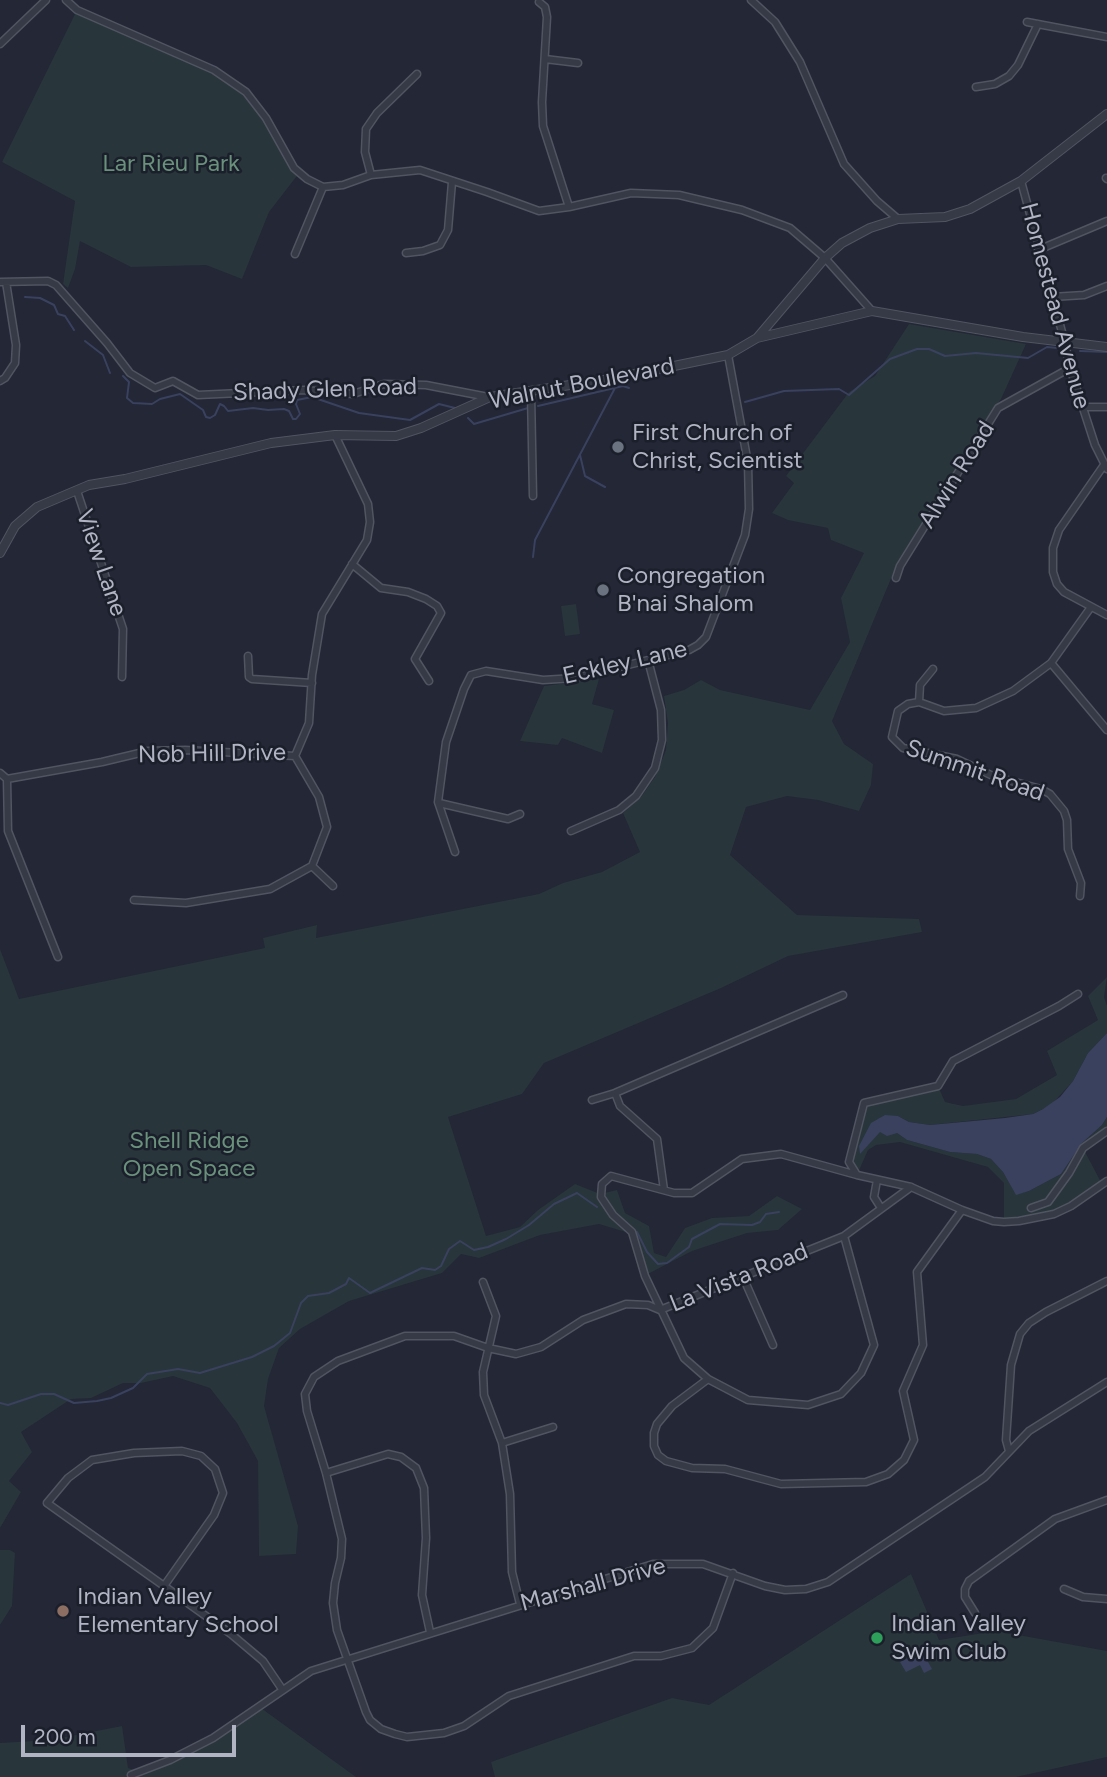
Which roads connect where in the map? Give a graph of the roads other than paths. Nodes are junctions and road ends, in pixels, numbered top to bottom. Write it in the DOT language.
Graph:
graph roads {
  1 [pos="46,0"];
  2 [pos="66,0"];
  3 [pos="751,0"];
  4 [pos="538,2"];
  5 [pos="1027,23"];
  6 [pos="1038,24"];
  7 [pos="1107,37"];
  8 [pos="0,44"];
  9 [pos="545,59"];
  10 [pos="578,63"];
  11 [pos="417,74"];
  12 [pos="976,87"];
  13 [pos="1107,114"];
  14 [pos="372,174"];
  15 [pos="1021,181"];
  16 [pos="452,182"];
  17 [pos="323,187"];
  18 [pos="569,207"];
  19 [pos="898,219"];
  20 [pos="1107,221"];
  21 [pos="1038,250"];
  22 [pos="406,253"];
  23 [pos="295,254"];
  24 [pos="825,258"];
  25 [pos="3,282"];
  26 [pos="1107,286"];
  27 [pos="1052,297"];
  28 [pos="872,311"];
  29 [pos="757,338"];
  30 [pos="1065,343"];
  31 [pos="1107,347"];
  32 [pos="728,355"];
  33 [pos="1070,368"];
  34 [pos="0,380"];
  35 [pos="531,393"];
  36 [pos="490,397"];
  37 [pos="1082,407"];
  38 [pos="1107,407"];
  39 [pos="335,435"];
  40 [pos="1106,467"];
  41 [pos="77,491"];
  42 [pos="533,496"];
  43 [pos="0,553"];
  44 [pos="352,564"];
  45 [pos="896,578"];
  46 [pos="1091,607"];
  47 [pos="1107,615"];
  48 [pos="248,656"];
  49 [pos="648,660"];
  50 [pos="1051,663"];
  51 [pos="933,669"];
  52 [pos="122,677"];
  53 [pos="429,681"];
  54 [pos="312,683"];
  55 [pos="919,702"];
  56 [pos="1107,730"];
  57 [pos="295,756"];
  58 [pos="0,774"];
  59 [pos="7,779"];
  60 [pos="439,803"];
  61 [pos="520,814"];
  62 [pos="571,831"];
  63 [pos="455,852"];
  64 [pos="312,866"];
  65 [pos="333,886"];
  66 [pos="1080,896"];
  67 [pos="134,900"];
  68 [pos="58,957"];
  69 [pos="1077,994"];
  70 [pos="843,995"];
  71 [pos="615,1093"];
  72 [pos="592,1100"];
  73 [pos="1107,1131"];
  74 [pos="857,1175"];
  75 [pos="877,1180"];
  76 [pos="1107,1181"];
  77 [pos="911,1187"];
  78 [pos="664,1190"];
  79 [pos="1031,1208"];
  80 [pos="881,1209"];
  81 [pos="962,1210"];
  82 [pos="844,1236"];
  83 [pos="743,1277"];
  84 [pos="1107,1281"];
  85 [pos="483,1282"];
  86 [pos="660,1310"];
  87 [pos="773,1345"];
  88 [pos="488,1348"];
  89 [pos="708,1378"];
  90 [pos="1107,1382"];
  91 [pos="553,1427"];
  92 [pos="502,1443"];
  93 [pos="1009,1451"];
  94 [pos="326,1472"];
  95 [pos="1107,1500"];
  96 [pos="733,1573"];
  97 [pos="164,1586"];
  98 [pos="1064,1589"];
  99 [pos="1107,1599"];
  100 [pos="520,1604"];
  101 [pos="975,1613"];
  102 [pos="430,1632"];
  103 [pos="346,1659"];
  104 [pos="282,1689"];
  105 [pos="131,1776"];
  1 -- 8 [label="street"];
  2 -- 17 [label="street"];
  3 -- 19 [label="street"];
  4 -- 9 [label="street"];
  5 -- 6 [label="street"];
  6 -- 7 [label="street"];
  6 -- 12 [label="street"];
  9 -- 10 [label="street"];
  9 -- 18 [label="street"];
  11 -- 14 [label="street"];
  13 -- 15 [label="street"];
  14 -- 16 [label="street"];
  14 -- 17 [label="street"];
  15 -- 19 [label="street"];
  15 -- 21 [label="street, Homestead Avenue"];
  16 -- 18 [label="street"];
  16 -- 22 [label="street"];
  17 -- 23 [label="street"];
  18 -- 24 [label="street"];
  19 -- 24 [label="street"];
  20 -- 21 [label="street"];
  21 -- 27 [label="street, Homestead Avenue"];
  24 -- 28 [label="street"];
  24 -- 29 [label="street"];
  25 -- 34 [label="street"];
  25 -- 36 [label="street, Shady Glen Road"];
  26 -- 27 [label="street"];
  27 -- 30 [label="street, Homestead Avenue"];
  28 -- 29 [label="street, Walnut Boulevard"];
  28 -- 30 [label="street, Walnut Boulevard"];
  29 -- 32 [label="street, Walnut Boulevard"];
  30 -- 31 [label="street, Walnut Boulevard"];
  30 -- 33 [label="street, Homestead Avenue"];
  32 -- 35 [label="street, Walnut Boulevard"];
  32 -- 49 [label="street, Eckley Lane"];
  33 -- 37 [label="street, Homestead Avenue"];
  33 -- 45 [label="street, Alwin Road"];
  35 -- 36 [label="street, Walnut Boulevard"];
  35 -- 42 [label="street"];
  36 -- 39 [label="street, Walnut Boulevard"];
  37 -- 38 [label="street"];
  37 -- 40 [label="street, Homestead Avenue"];
  39 -- 41 [label="street, Walnut Boulevard"];
  39 -- 44 [label="street, Nob Hill Drive"];
  40 -- 46 [label="street"];
  41 -- 43 [label="street, Walnut Boulevard"];
  41 -- 52 [label="street, View Lane"];
  44 -- 53 [label="street"];
  44 -- 54 [label="street, Nob Hill Drive"];
  46 -- 47 [label="street"];
  46 -- 50 [label="street, Summit Road"];
  48 -- 54 [label="street"];
  49 -- 60 [label="street, Eckley Lane"];
  49 -- 62 [label="street"];
  50 -- 55 [label="street, Summit Road"];
  50 -- 56 [label="street"];
  51 -- 55 [label="street"];
  54 -- 57 [label="street, Nob Hill Drive"];
  55 -- 66 [label="street, Summit Road"];
  57 -- 59 [label="street, Nob Hill Drive"];
  57 -- 64 [label="street"];
  58 -- 59 [label="street"];
  59 -- 68 [label="street"];
  60 -- 61 [label="street"];
  60 -- 63 [label="street"];
  64 -- 65 [label="street"];
  64 -- 67 [label="street"];
  69 -- 74 [label="street"];
  70 -- 71 [label="street"];
  71 -- 72 [label="street"];
  71 -- 78 [label="street"];
  73 -- 79 [label="street"];
  74 -- 75 [label="street"];
  74 -- 78 [label="street"];
  75 -- 77 [label="street"];
  75 -- 80 [label="street"];
  76 -- 81 [label="street"];
  77 -- 80 [label="street, La Vista Road"];
  77 -- 81 [label="street"];
  78 -- 86 [label="street"];
  80 -- 82 [label="street, La Vista Road"];
  81 -- 89 [label="street"];
  82 -- 83 [label="street, La Vista Road"];
  82 -- 89 [label="street"];
  83 -- 86 [label="street, La Vista Road"];
  83 -- 87 [label="street"];
  84 -- 93 [label="street"];
  85 -- 88 [label="street"];
  86 -- 88 [label="street, La Vista Road"];
  86 -- 89 [label="street"];
  88 -- 92 [label="street"];
  88 -- 94 [label="street, La Vista Road"];
  90 -- 93 [label="street, Marshall Drive"];
  91 -- 92 [label="street"];
  92 -- 100 [label="street"];
  93 -- 96 [label="street, Marshall Drive"];
  94 -- 102 [label="street"];
  94 -- 103 [label="street, La Vista Road"];
  95 -- 101 [label="street"];
  96 -- 100 [label="street, Marshall Drive"];
  96 -- 103 [label="street, La Vista Road"];
  97 -- 97 [label="street"];
  97 -- 104 [label="street"];
  98 -- 99 [label="street"];
  100 -- 102 [label="street, Marshall Drive"];
  102 -- 103 [label="street, Marshall Drive"];
  103 -- 104 [label="street, Marshall Drive"];
  104 -- 105 [label="street, Marshall Drive"];
}
